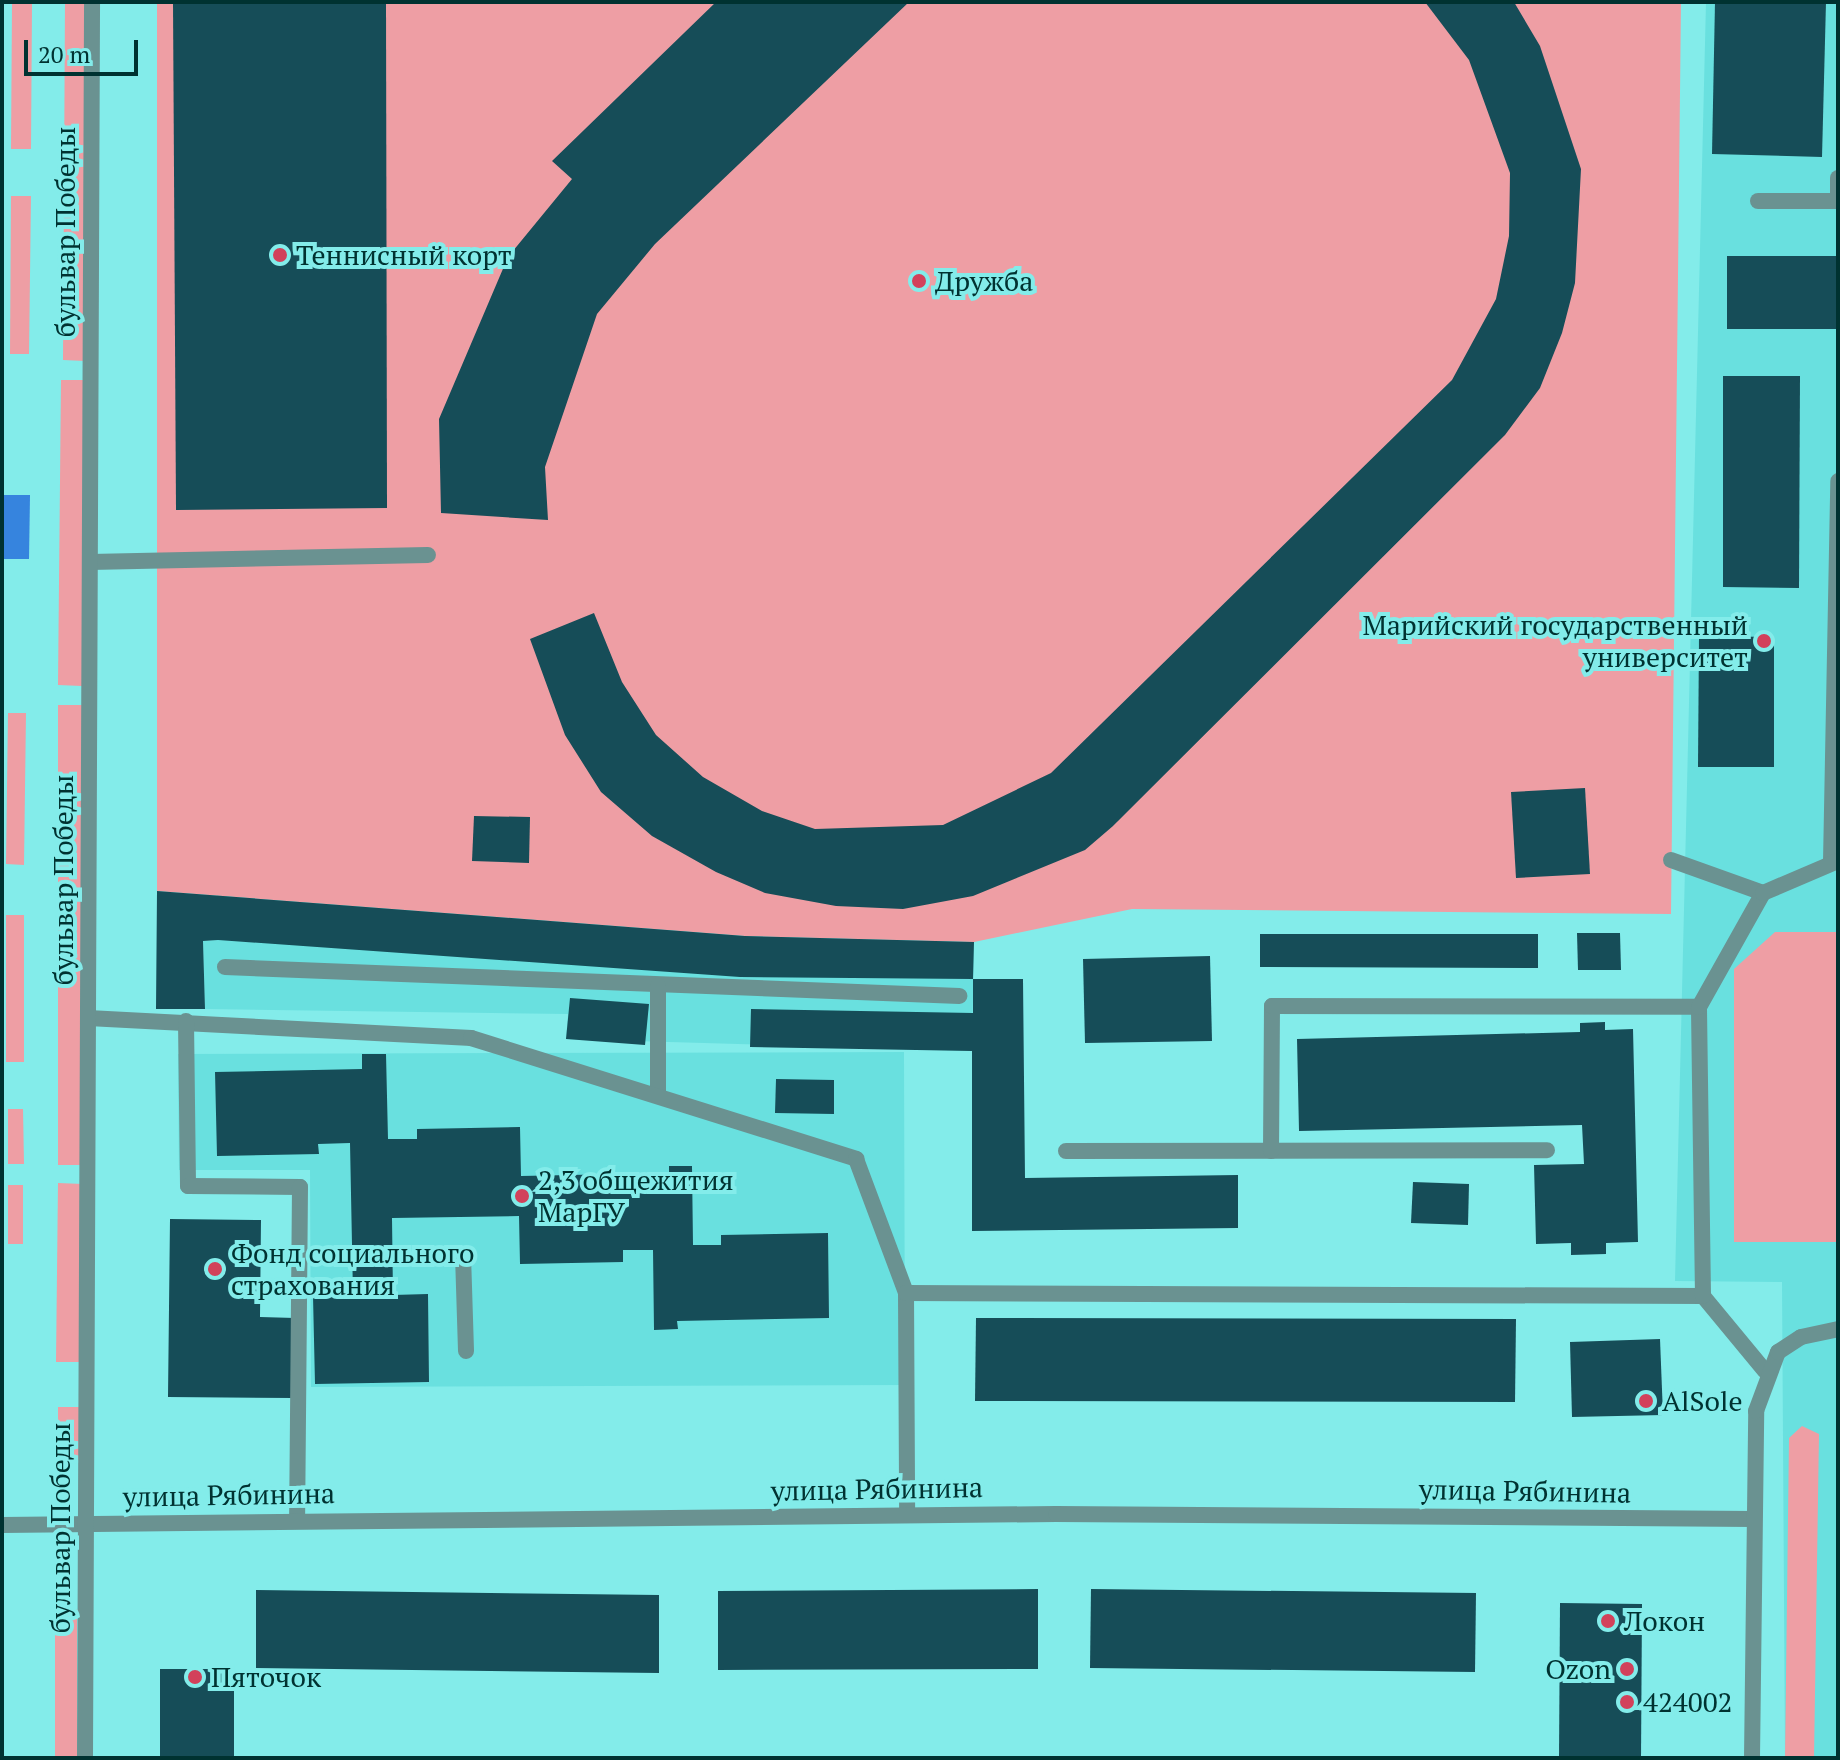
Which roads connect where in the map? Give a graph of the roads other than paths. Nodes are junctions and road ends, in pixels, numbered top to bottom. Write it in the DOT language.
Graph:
graph roads {
  1 [pos="92,2"];
  2 [pos="1838,178"];
  3 [pos="1758,201"];
  4 [pos="1838,201"];
  5 [pos="1838,481"];
  6 [pos="428,555"];
  7 [pos="90,562"];
  8 [pos="1837,573"];
  9 [pos="1836,786"];
  10 [pos="1671,860"];
  11 [pos="1834,862"];
  12 [pos="1763,893"];
  13 [pos="225,967"];
  14 [pos="658,986"];
  15 [pos="959,996"];
  16 [pos="1699,1007"];
  17 [pos="88,1018"];
  18 [pos="186,1021"];
  19 [pos="658,1091"];
  20 [pos="1547,1150"];
  21 [pos="1066,1151"];
  22 [pos="1271,1151"];
  23 [pos="463,1255"];
  24 [pos="906,1293"];
  25 [pos="1703,1296"];
  26 [pos="1838,1329"];
  27 [pos="466,1351"];
  28 [pos="1765,1371"];
  29 [pos="907,1515"];
  30 [pos="1753,1519"];
  31 [pos="297,1520"];
  32 [pos="86,1523"];
  33 [pos="2,1525"];
  34 [pos="85,1758"];
  35 [pos="1752,1758"];
  1 -- 7 [label="street, бульвар Победы"];
  2 -- 4 [label="street"];
  3 -- 4 [label="street"];
  5 -- 8 [label="street"];
  6 -- 7 [label="street"];
  7 -- 17 [label="street, бульвар Победы"];
  8 -- 9 [label="street"];
  9 -- 11 [label="street"];
  10 -- 12 [label="street"];
  11 -- 12 [label="street"];
  12 -- 16 [label="street"];
  13 -- 14 [label="street"];
  14 -- 15 [label="street"];
  14 -- 19 [label="street"];
  16 -- 22 [label="street"];
  16 -- 25 [label="street"];
  17 -- 18 [label="street"];
  17 -- 32 [label="street, бульвар Победы"];
  18 -- 19 [label="street"];
  18 -- 31 [label="street"];
  19 -- 24 [label="street"];
  20 -- 22 [label="street"];
  21 -- 22 [label="street"];
  23 -- 27 [label="street"];
  24 -- 25 [label="street"];
  24 -- 29 [label="street"];
  25 -- 28 [label="street"];
  26 -- 28 [label="street"];
  28 -- 30 [label="street"];
  29 -- 30 [label="street, улица Рябинина"];
  29 -- 31 [label="street, улица Рябинина"];
  30 -- 35 [label="street"];
  31 -- 32 [label="street, улица Рябинина"];
  32 -- 33 [label="street, улица Рябинина"];
  32 -- 34 [label="street, бульвар Победы"];
}
